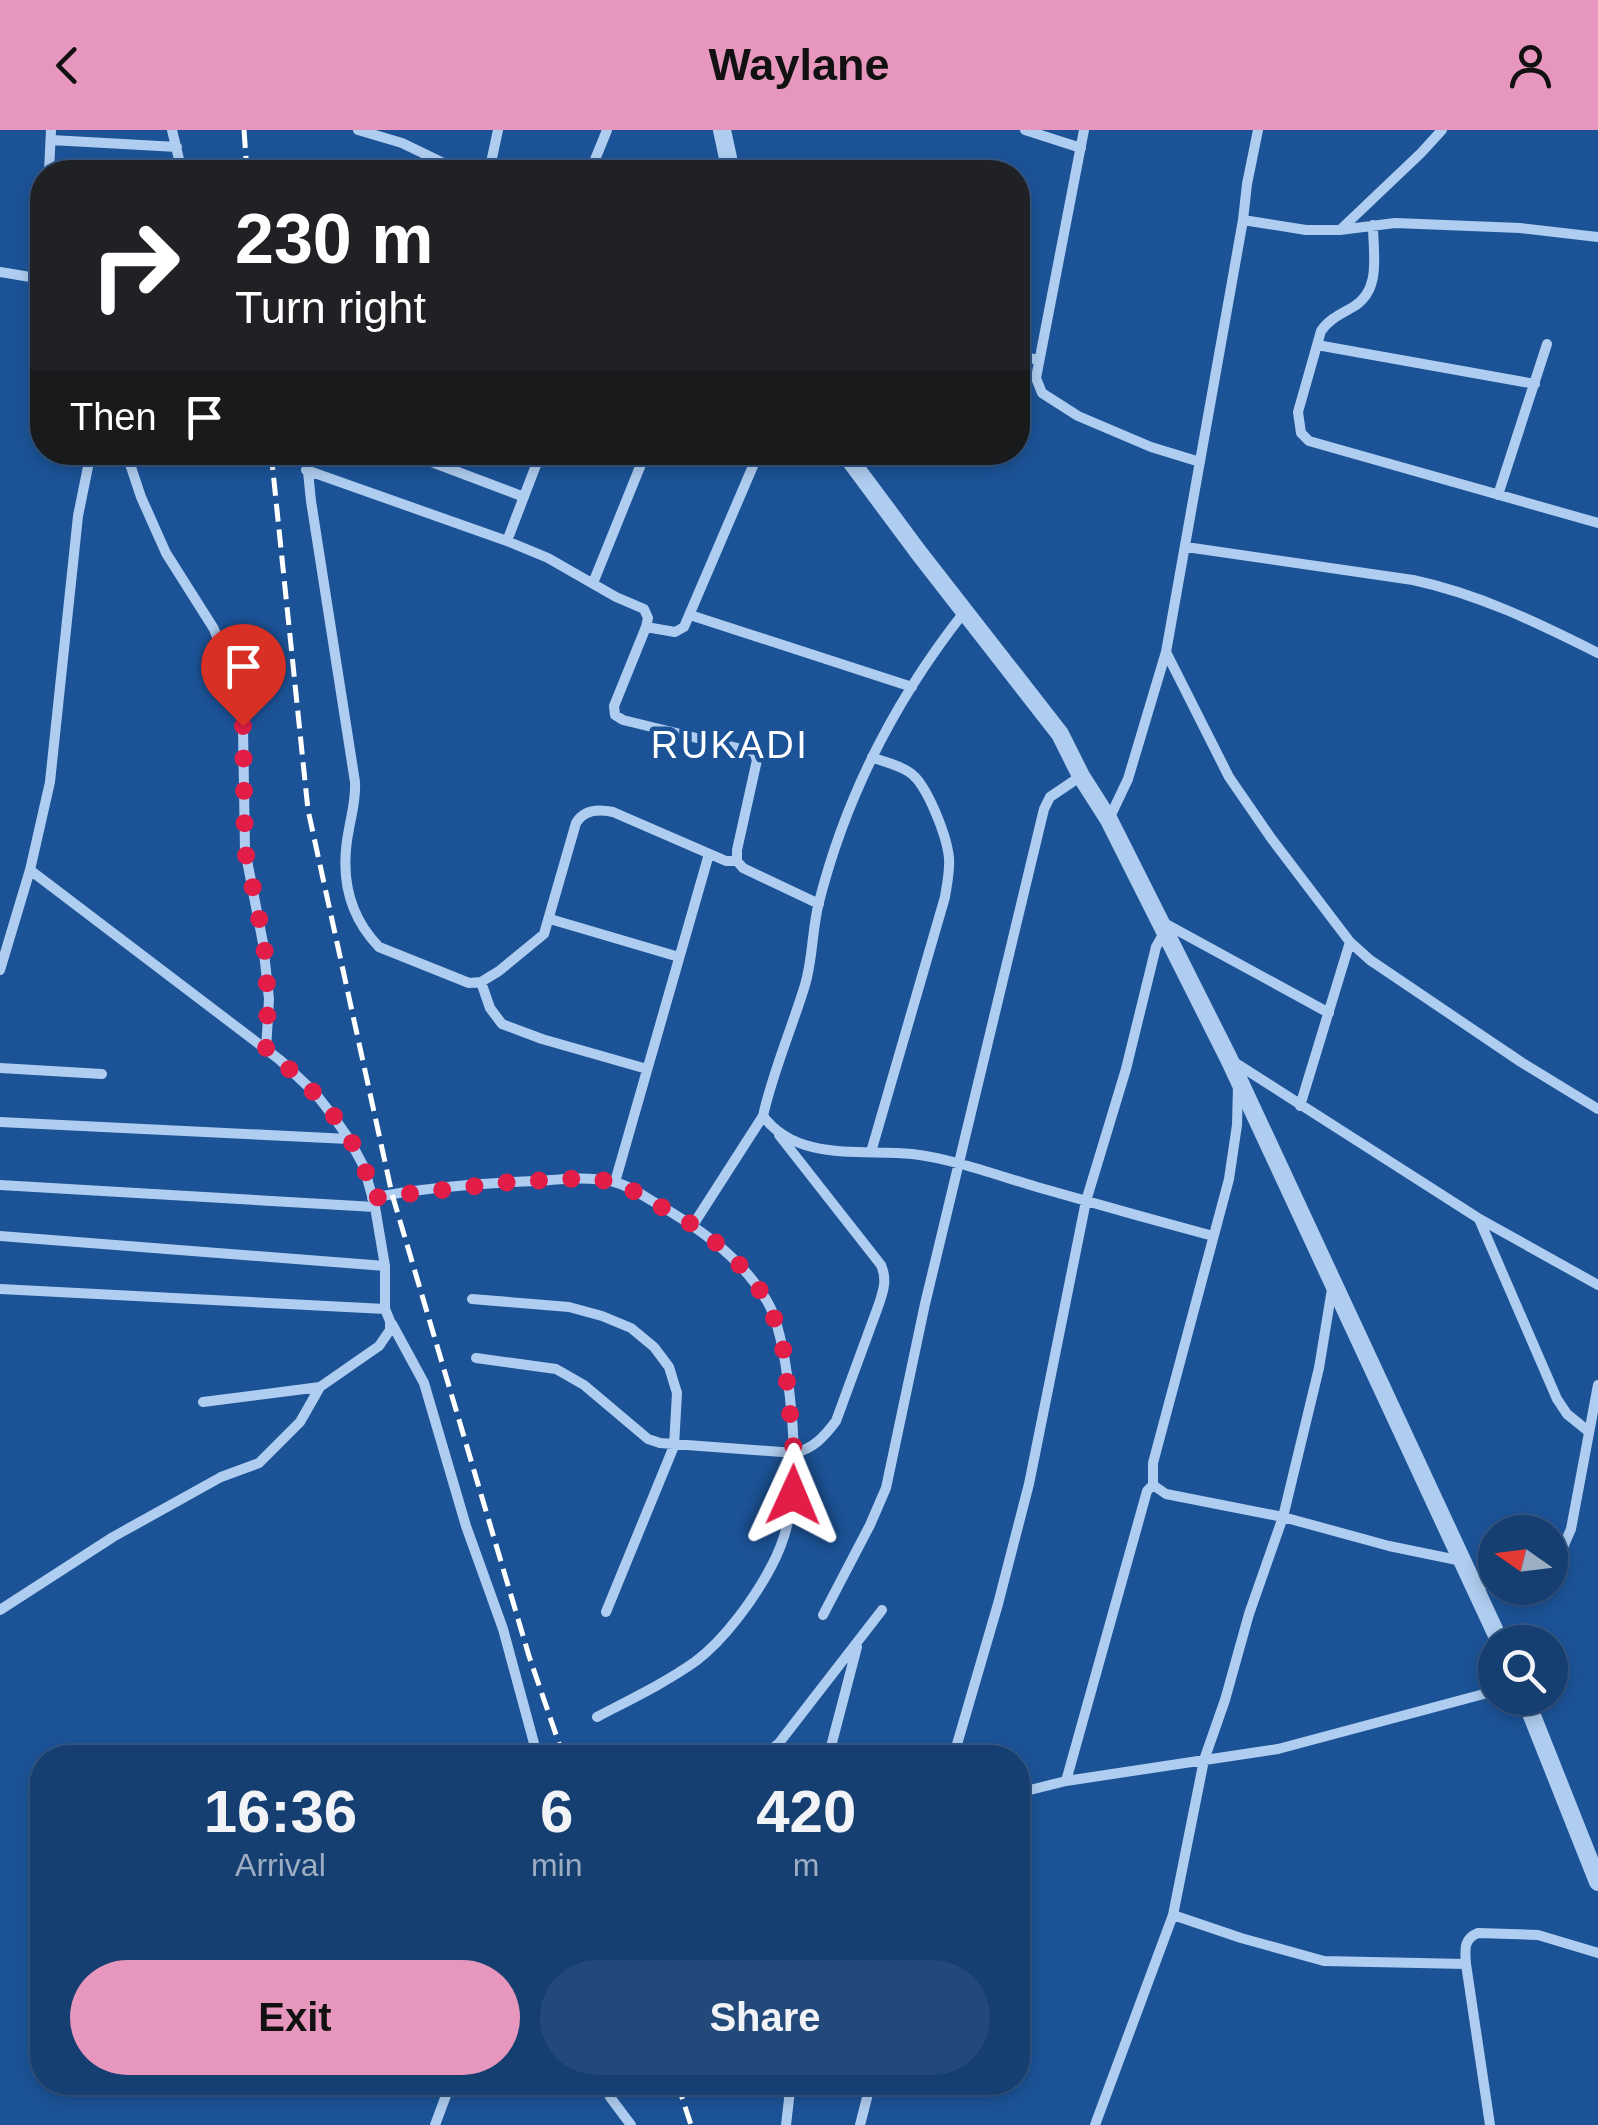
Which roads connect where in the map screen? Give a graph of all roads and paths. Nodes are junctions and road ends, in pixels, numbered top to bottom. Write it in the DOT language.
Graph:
graph roads {
  1 [pos="172,130"];
  2 [pos="358,130"];
  3 [pos="498,130"];
  4 [pos="607,130"];
  5 [pos="722,130"];
  6 [pos="1024,130"];
  7 [pos="1084,130"];
  8 [pos="1258,130"];
  9 [pos="1442,130"];
  10 [pos="51,135"];
  11 [pos="178,147"];
  12 [pos="1081,148"];
  13 [pos="50,160"];
  14 [pos="180,160"];
  15 [pos="437,160"];
  16 [pos="492,160"];
  17 [pos="595,160"];
  18 [pos="728,160"];
  19 [pos="1243,220"];
  20 [pos="1373,225"];
  21 [pos="1340,230"];
  22 [pos="1598,237"];
  23 [pos="0,272"];
  24 [pos="30,278"];
  25 [pos="1547,344"];
  26 [pos="1317,345"];
  27 [pos="1030,358"];
  28 [pos="1038,360"];
  29 [pos="1535,384"];
  30 [pos="1200,462"];
  31 [pos="88,465"];
  32 [pos="131,465"];
  33 [pos="306,465"];
  34 [pos="439,465"];
  35 [pos="536,465"];
  36 [pos="641,465"];
  37 [pos="754,465"];
  38 [pos="854,465"];
  39 [pos="306,470"];
  40 [pos="1498,495"];
  41 [pos="524,497"];
  42 [pos="1598,523"];
  43 [pos="508,541"];
  44 [pos="1186,546"];
  45 [pos="593,583"];
  46 [pos="964,611"];
  47 [pos="690,615"];
  48 [pos="646,626"];
  49 [pos="1166,652"];
  50 [pos="1598,653"];
  51 [pos="912,686"];
  52 [pos="872,757"];
  53 [pos="1080,776"];
  54 [pos="1109,820"];
  55 [pos="709,854"];
  56 [pos="737,861"];
  57 [pos="30,870"];
  58 [pos="819,904"];
  59 [pos="550,918"];
  60 [pos="1162,925"];
  61 [pos="1350,942"];
  62 [pos="679,957"];
  63 [pos="0,970"];
  64 [pos="480,982"];
  65 [pos="1328,1013"];
  66 [pos="266,1050"];
  67 [pos="1229,1059"];
  68 [pos="0,1068"];
  69 [pos="647,1069"];
  70 [pos="102,1074"];
  71 [pos="1238,1078"];
  72 [pos="1300,1106"];
  73 [pos="1598,1109"];
  74 [pos="763,1116"];
  75 [pos="0,1122"];
  76 [pos="776,1132"];
  77 [pos="349,1139"];
  78 [pos="871,1152"];
  79 [pos="959,1164"];
  80 [pos="615,1182"];
  81 [pos="0,1185"];
  82 [pos="1086,1202"];
  83 [pos="374,1203"];
  84 [pos="1478,1218"];
  85 [pos="693,1225"];
  86 [pos="0,1236"];
  87 [pos="1213,1236"];
  88 [pos="385,1266"];
  89 [pos="1333,1283"];
  90 [pos="1598,1285"];
  91 [pos="0,1289"];
  92 [pos="472,1299"];
  93 [pos="388,1315"];
  94 [pos="476,1358"];
  95 [pos="1598,1385"];
  96 [pos="320,1388"];
  97 [pos="203,1402"];
  98 [pos="1588,1431"];
  99 [pos="674,1446"];
  100 [pos="794,1453"];
  101 [pos="1153,1484"];
  102 [pos="1283,1517"];
  103 [pos="1568,1534"];
  104 [pos="1463,1561"];
  105 [pos="1478,1588"];
  106 [pos="1475,1589"];
  107 [pos="0,1610"];
  108 [pos="882,1610"];
  109 [pos="606,1612"];
  110 [pos="823,1615"];
  111 [pos="1492,1625"];
  112 [pos="858,1642"];
  113 [pos="1478,1696"];
  114 [pos="1532,1715"];
  115 [pos="597,1717"];
  116 [pos="535,1745"];
  117 [pos="778,1745"];
  118 [pos="831,1745"];
  119 [pos="957,1745"];
  120 [pos="1204,1760"];
  121 [pos="1066,1781"];
  122 [pos="1030,1789"];
  123 [pos="1598,1882"];
  124 [pos="1173,1915"];
  125 [pos="1598,1953"];
  126 [pos="1466,1964"];
  127 [pos="446,2095"];
  128 [pos="609,2095"];
  129 [pos="789,2095"];
  130 [pos="868,2095"];
  131 [pos="435,2125"];
  132 [pos="631,2125"];
  133 [pos="786,2125"];
  134 [pos="860,2125"];
  135 [pos="1095,2125"];
  136 [pos="1490,2125"];
  1 -- 11 [label="street"];
  2 -- 15 [label="street"];
  3 -- 16 [label="street"];
  4 -- 17 [label="street"];
  5 -- 18 [label="street"];
  6 -- 12 [label="street"];
  7 -- 12 [label="street"];
  8 -- 19 [label="street"];
  9 -- 21 [label="street"];
  10 -- 11 [label="street"];
  10 -- 13 [label="street"];
  11 -- 14 [label="street"];
  12 -- 28 [label="street"];
  19 -- 21 [label="street"];
  19 -- 30 [label="street"];
  20 -- 21 [label="street"];
  20 -- 22 [label="street"];
  20 -- 26 [label="street"];
  23 -- 24 [label="street"];
  25 -- 29 [label="street"];
  26 -- 29 [label="street"];
  26 -- 40 [label="street"];
  27 -- 28 [label="street"];
  28 -- 30 [label="street"];
  29 -- 40 [label="street"];
  30 -- 44 [label="street"];
  31 -- 57 [label="street"];
  32 -- 66 [label="street"];
  33 -- 39 [label="street"];
  34 -- 41 [label="street"];
  35 -- 41 [label="street"];
  36 -- 45 [label="street"];
  37 -- 47 [label="street"];
  38 -- 46 [label="street"];
  39 -- 43 [label="street"];
  39 -- 64 [label="street"];
  40 -- 42 [label="street"];
  41 -- 43 [label="street"];
  43 -- 45 [label="street"];
  44 -- 49 [label="street"];
  44 -- 50 [label="street"];
  45 -- 48 [label="street"];
  46 -- 51 [label="street"];
  46 -- 53 [label="street"];
  47 -- 48 [label="street"];
  47 -- 51 [label="street"];
  48 -- 56 [label="street"];
  49 -- 54 [label="street"];
  49 -- 61 [label="street"];
  51 -- 52 [label="street"];
  52 -- 58 [label="street"];
  52 -- 78 [label="street"];
  53 -- 54 [label="street"];
  53 -- 79 [label="street"];
  54 -- 60 [label="street"];
  55 -- 56 [label="street"];
  55 -- 59 [label="street"];
  55 -- 62 [label="street"];
  56 -- 58 [label="street"];
  57 -- 63 [label="street"];
  57 -- 66 [label="street"];
  58 -- 74 [label="street"];
  59 -- 62 [label="street"];
  59 -- 64 [label="street"];
  60 -- 65 [label="street"];
  60 -- 67 [label="street"];
  60 -- 82 [label="street"];
  61 -- 65 [label="street"];
  61 -- 73 [label="street"];
  62 -- 69 [label="street"];
  64 -- 69 [label="street"];
  65 -- 72 [label="street"];
  66 -- 77 [label="street"];
  67 -- 71 [label="street"];
  67 -- 72 [label="street"];
  68 -- 70 [label="street"];
  69 -- 80 [label="street"];
  71 -- 87 [label="street"];
  71 -- 89 [label="street"];
  72 -- 84 [label="street"];
  74 -- 76 [label="street"];
  74 -- 85 [label="street"];
  75 -- 77 [label="street"];
  76 -- 78 [label="street"];
  76 -- 100 [label="street"];
  77 -- 83 [label="street"];
  78 -- 79 [label="street"];
  79 -- 82 [label="street"];
  79 -- 110 [label="street"];
  80 -- 83 [label="street"];
  80 -- 85 [label="street"];
  81 -- 83 [label="street"];
  82 -- 87 [label="street"];
  82 -- 119 [label="street"];
  83 -- 88 [label="street"];
  84 -- 90 [label="street"];
  84 -- 98 [label="street"];
  85 -- 100 [label="street"];
  86 -- 88 [label="street"];
  87 -- 101 [label="street"];
  88 -- 93 [label="street"];
  89 -- 102 [label="street"];
  89 -- 104 [label="street"];
  91 -- 93 [label="street"];
  92 -- 99 [label="street"];
  93 -- 96 [label="street"];
  93 -- 116 [label="street"];
  94 -- 99 [label="street"];
  95 -- 98 [label="street"];
  96 -- 97 [label="street"];
  96 -- 107 [label="street"];
  98 -- 103 [label="street"];
  99 -- 100 [label="street"];
  99 -- 109 [label="street"];
  100 -- 115 [label="street"];
  101 -- 102 [label="street"];
  101 -- 121 [label="street"];
  102 -- 104 [label="street"];
  102 -- 120 [label="street"];
  104 -- 106 [label="street"];
  105 -- 106 [label="street"];
  106 -- 111 [label="street"];
  108 -- 112 [label="street"];
  112 -- 117 [label="street"];
  112 -- 118 [label="street"];
  113 -- 120 [label="street"];
  114 -- 123 [label="street"];
  120 -- 121 [label="street"];
  120 -- 124 [label="street"];
  121 -- 122 [label="street"];
  124 -- 126 [label="street"];
  124 -- 135 [label="street"];
  125 -- 126 [label="street"];
  126 -- 136 [label="street"];
  127 -- 131 [label="street"];
  128 -- 132 [label="street"];
  129 -- 133 [label="street"];
  130 -- 134 [label="street"];
}
